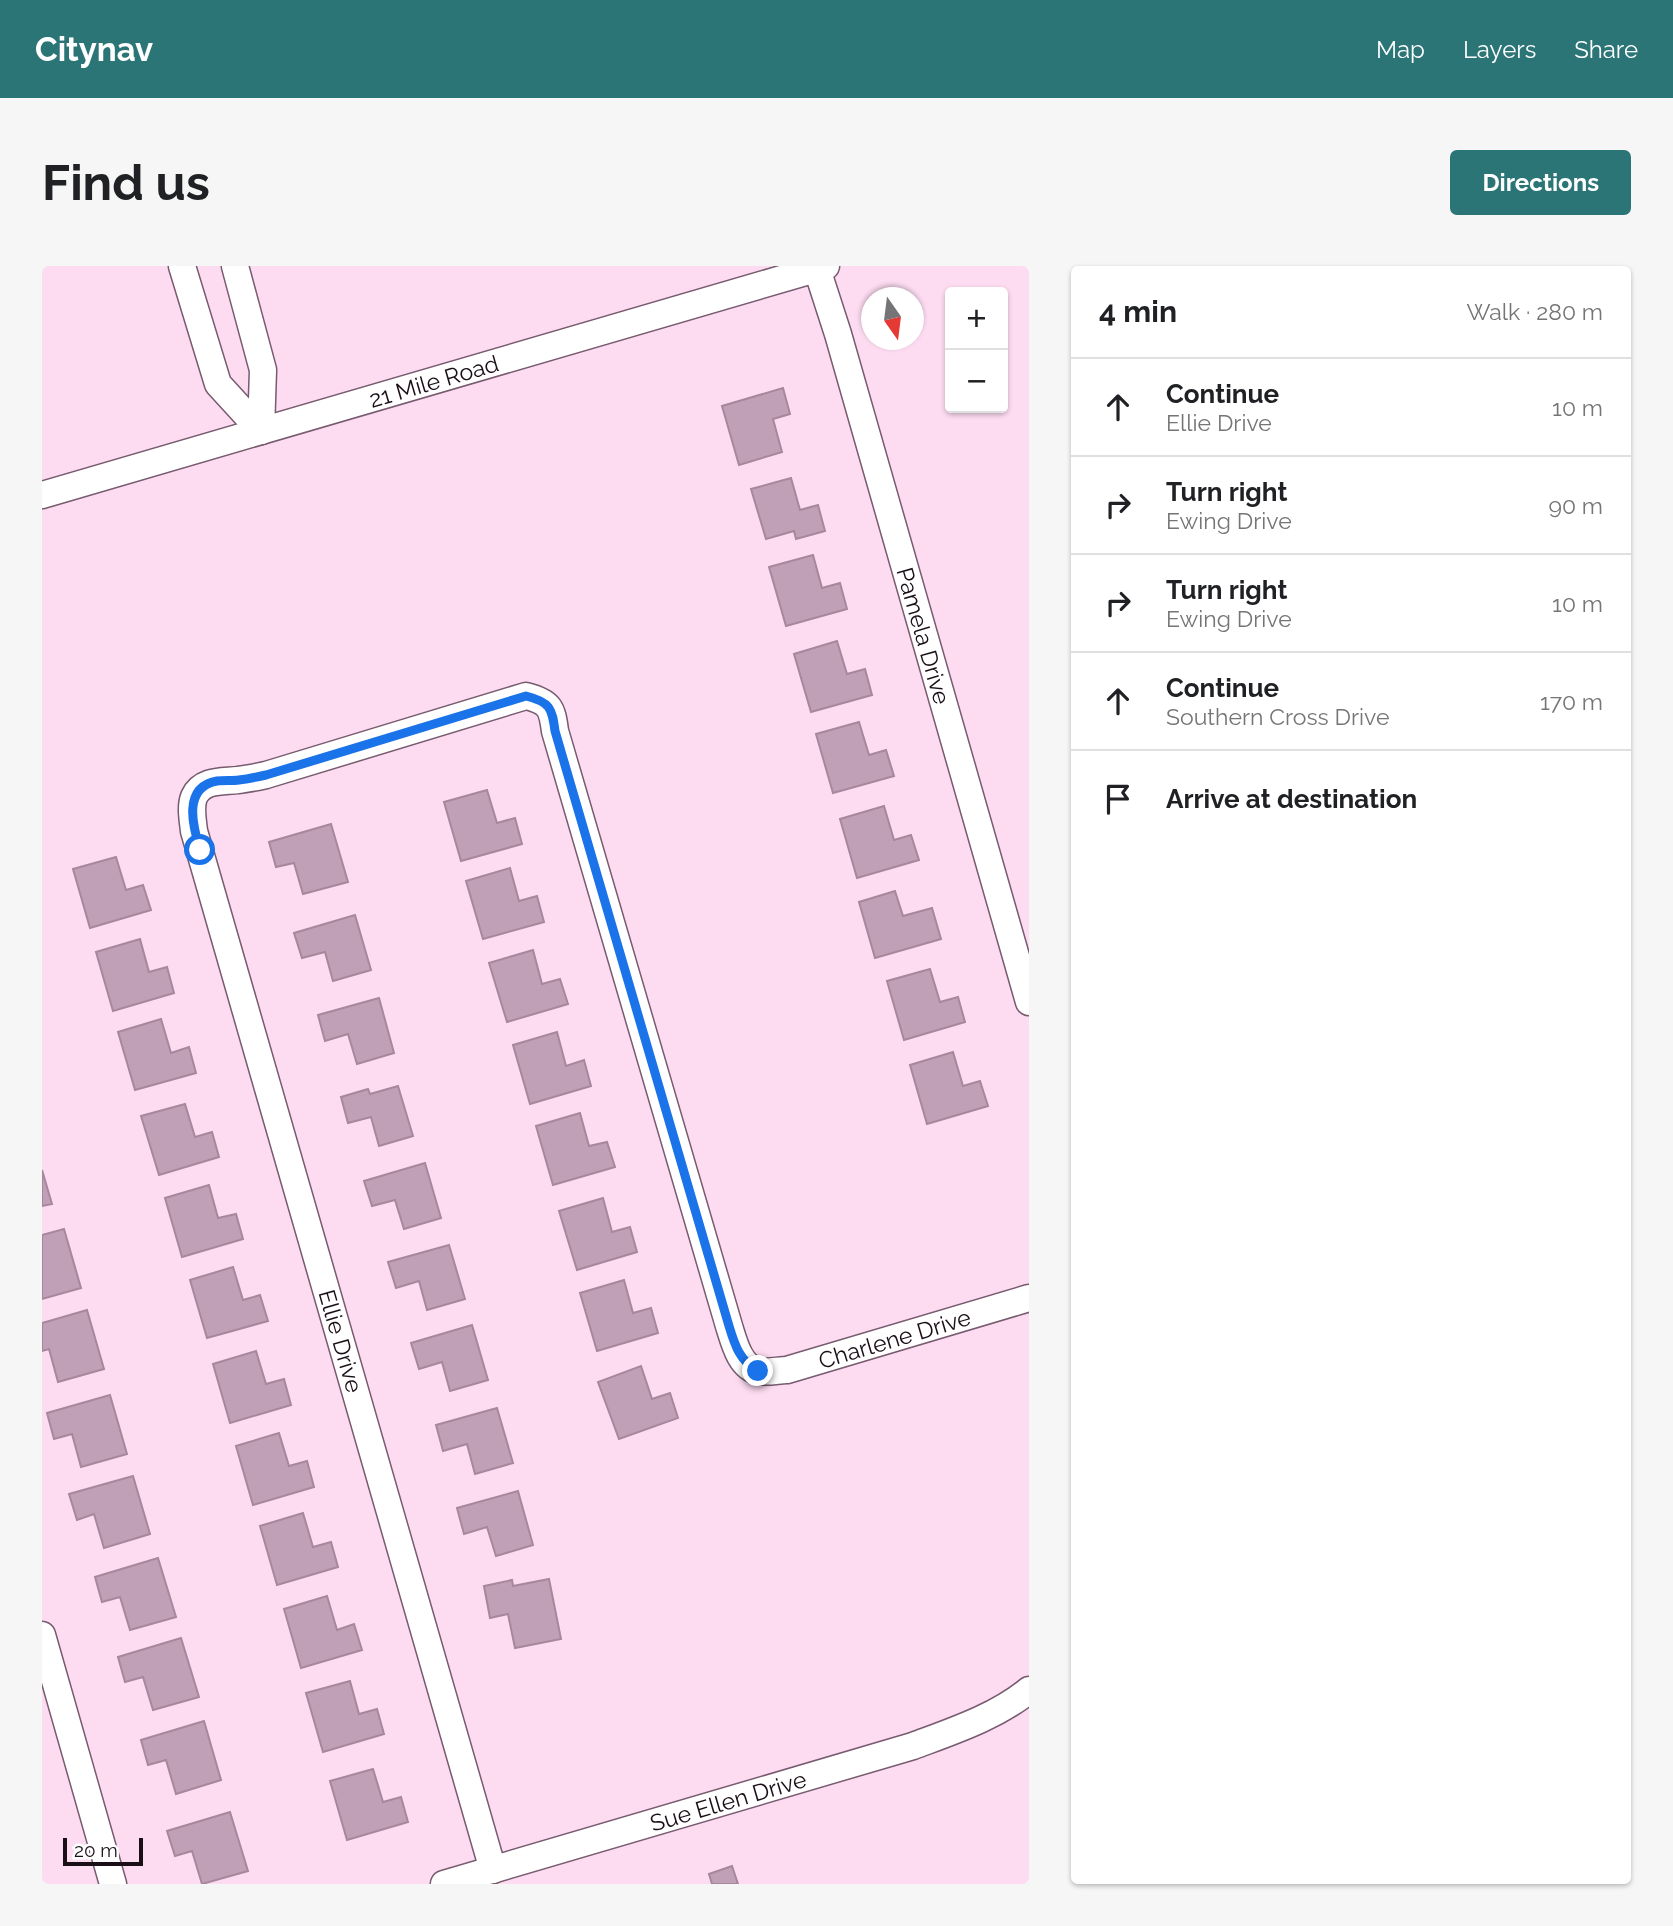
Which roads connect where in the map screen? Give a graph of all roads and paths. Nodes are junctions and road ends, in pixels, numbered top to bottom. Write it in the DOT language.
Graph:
graph roads {
  1 [pos="182,266"];
  2 [pos="234,266"];
  3 [pos="821,267"];
  4 [pos="261,431"];
  5 [pos="42,495"];
  6 [pos="1029,1002"];
  7 [pos="1029,1298"];
  8 [pos="758,1371"];
  9 [pos="42,1635"];
  10 [pos="1019,1697"];
  11 [pos="493,1870"];
  12 [pos="113,1884"];
  13 [pos="444,1884"];
  1 -- 4 [label="street"];
  2 -- 4 [label="street"];
  3 -- 4 [label="street, 21 Mile Road"];
  3 -- 6 [label="street, Pamela Drive"];
  4 -- 5 [label="street, 21 Mile Road"];
  7 -- 8 [label="street, Charlene Drive"];
  8 -- 11 [label="street, Ellie Drive"];
  9 -- 12 [label="street"];
  10 -- 11 [label="street, Sue Ellen Drive"];
  11 -- 13 [label="street, Sue Ellen Drive"];
}
